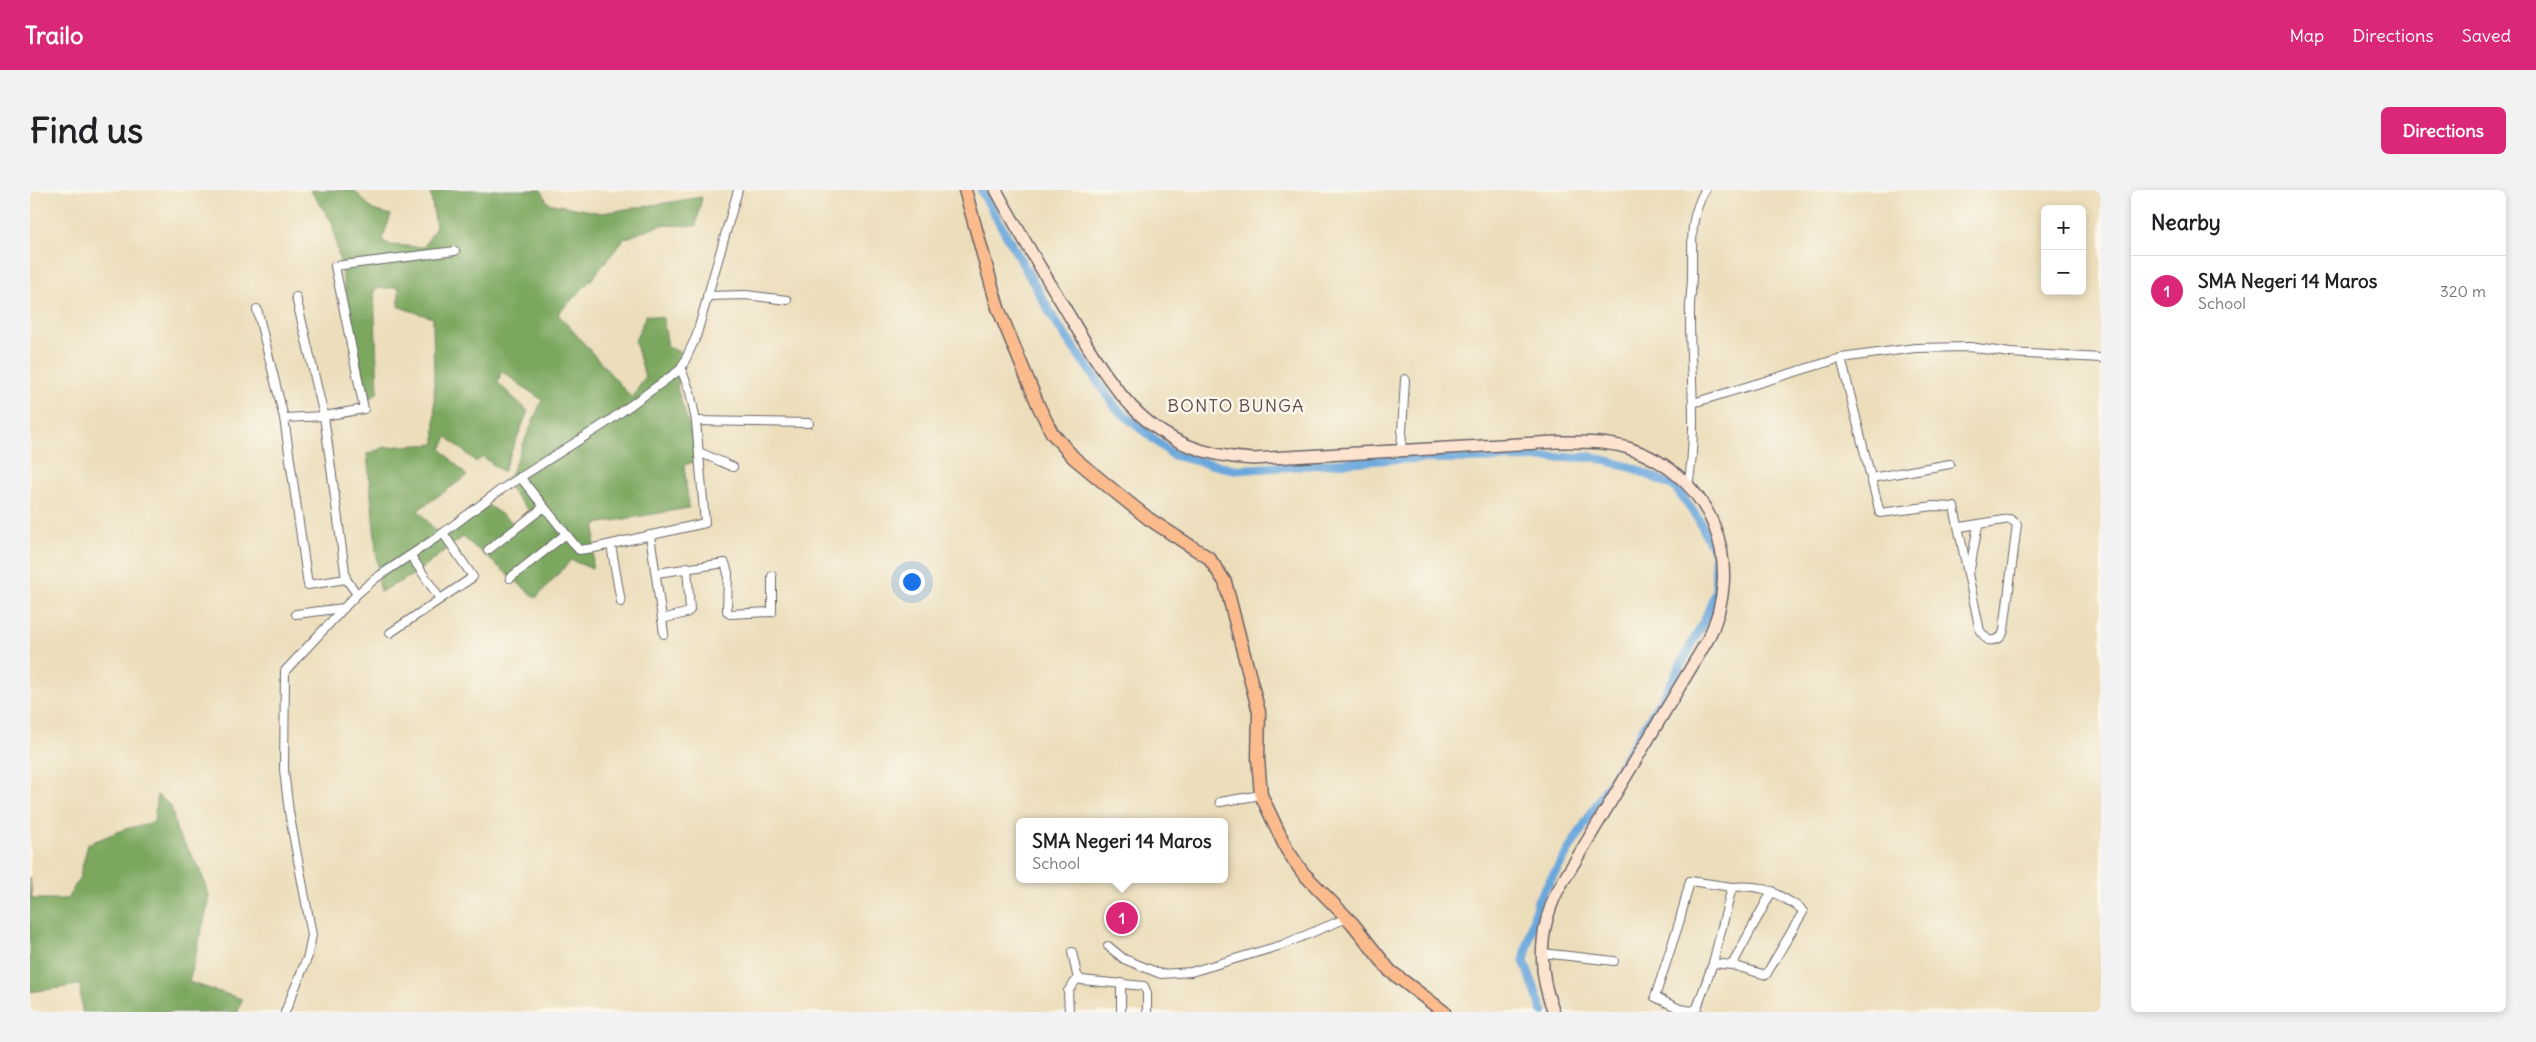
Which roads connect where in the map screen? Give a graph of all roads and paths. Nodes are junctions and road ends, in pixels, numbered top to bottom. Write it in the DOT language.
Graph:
graph roads {
  1 [pos="738,190"];
  2 [pos="965,190"];
  3 [pos="996,190"];
  4 [pos="1705,190"];
  5 [pos="455,251"];
  6 [pos="707,296"];
  7 [pos="296,297"];
  8 [pos="787,300"];
  9 [pos="257,309"];
  10 [pos="1841,358"];
  11 [pos="2101,358"];
  12 [pos="681,369"];
  13 [pos="1405,379"];
  14 [pos="1693,403"];
  15 [pos="324,416"];
  16 [pos="284,418"];
  17 [pos="696,421"];
  18 [pos="809,423"];
  19 [pos="1401,450"];
  20 [pos="699,452"];
  21 [pos="1950,464"];
  22 [pos="733,467"];
  23 [pos="520,478"];
  24 [pos="1871,478"];
  25 [pos="1688,486"];
  26 [pos="544,507"];
  27 [pos="1978,524"];
  28 [pos="1960,527"];
  29 [pos="443,533"];
  30 [pos="566,534"];
  31 [pos="650,535"];
  32 [pos="611,545"];
  33 [pos="488,550"];
  34 [pos="411,556"];
  35 [pos="687,567"];
  36 [pos="657,573"];
  37 [pos="1969,574"];
  38 [pos="772,576"];
  39 [pos="510,578"];
  40 [pos="346,579"];
  41 [pos="357,594"];
  42 [pos="440,599"];
  43 [pos="621,602"];
  44 [pos="344,608"];
  45 [pos="296,614"];
  46 [pos="662,619"];
  47 [pos="390,634"];
  48 [pos="664,634"];
  49 [pos="1262,796"];
  50 [pos="1220,802"];
  51 [pos="1732,887"];
  52 [pos="1772,891"];
  53 [pos="1347,918"];
  54 [pos="1108,946"];
  55 [pos="1072,952"];
  56 [pos="1542,953"];
  57 [pos="1614,961"];
  58 [pos="1713,963"];
  59 [pos="1732,965"];
  60 [pos="1078,978"];
  61 [pos="1121,983"];
  62 [pos="1679,1010"];
  63 [pos="284,1012"];
  64 [pos="1070,1012"];
  65 [pos="1121,1012"];
  66 [pos="1147,1012"];
  67 [pos="1444,1012"];
  68 [pos="1554,1012"];
  1 -- 6 [label="street"];
  2 -- 49 [label="main road"];
  3 -- 19 [label="street"];
  4 -- 14 [label="street"];
  5 -- 15 [label="street"];
  6 -- 8 [label="street"];
  6 -- 12 [label="street"];
  7 -- 15 [label="street"];
  9 -- 16 [label="street"];
  10 -- 11 [label="street"];
  10 -- 14 [label="street"];
  10 -- 24 [label="street"];
  12 -- 17 [label="street"];
  12 -- 23 [label="street"];
  13 -- 19 [label="street"];
  14 -- 25 [label="street"];
  15 -- 16 [label="street"];
  15 -- 40 [label="street"];
  16 -- 40 [label="street"];
  17 -- 18 [label="street"];
  17 -- 20 [label="street"];
  19 -- 25 [label="street"];
  20 -- 22 [label="street"];
  20 -- 31 [label="street"];
  21 -- 24 [label="street"];
  23 -- 26 [label="street"];
  23 -- 29 [label="street"];
  24 -- 28 [label="street"];
  25 -- 56 [label="street"];
  26 -- 30 [label="street"];
  26 -- 33 [label="street"];
  27 -- 28 [label="street"];
  27 -- 37 [label="street"];
  27 -- 37 [label="street"];
  28 -- 37 [label="street"];
  29 -- 34 [label="street"];
  29 -- 42 [label="street"];
  30 -- 32 [label="street"];
  30 -- 39 [label="street"];
  31 -- 32 [label="street"];
  31 -- 36 [label="street"];
  32 -- 43 [label="street"];
  34 -- 41 [label="street"];
  34 -- 42 [label="street"];
  35 -- 36 [label="street"];
  35 -- 38 [label="street"];
  35 -- 46 [label="street"];
  36 -- 46 [label="street"];
  40 -- 41 [label="street"];
  41 -- 44 [label="street"];
  42 -- 47 [label="street"];
  44 -- 45 [label="street"];
  44 -- 63 [label="street"];
  46 -- 48 [label="street"];
  49 -- 50 [label="street"];
  49 -- 53 [label="main road"];
  51 -- 52 [label="street"];
  51 -- 58 [label="street"];
  51 -- 62 [label="street"];
  52 -- 59 [label="street"];
  52 -- 59 [label="street"];
  53 -- 54 [label="street"];
  53 -- 67 [label="main road"];
  55 -- 60 [label="street"];
  56 -- 57 [label="street"];
  56 -- 68 [label="street"];
  58 -- 59 [label="street"];
  58 -- 62 [label="street"];
  60 -- 61 [label="street"];
  60 -- 64 [label="street"];
  61 -- 65 [label="street"];
  61 -- 66 [label="street"];
}
